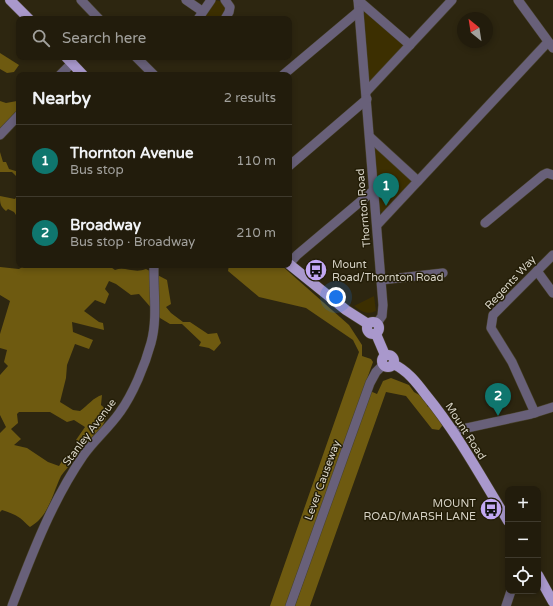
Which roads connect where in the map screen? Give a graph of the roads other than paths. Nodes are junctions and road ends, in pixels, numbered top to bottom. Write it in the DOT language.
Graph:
graph roads {
  1 [pos="10,0"];
  2 [pos="81,0"];
  3 [pos="186,0"];
  4 [pos="211,0"];
  5 [pos="225,0"];
  6 [pos="452,0"];
  7 [pos="518,0"];
  8 [pos="359,11"];
  9 [pos="200,15"];
  10 [pos="26,16"];
  11 [pos="96,16"];
  12 [pos="226,16"];
  13 [pos="410,45"];
  14 [pos="550,45"];
  15 [pos="69,60"];
  16 [pos="139,60"];
  17 [pos="62,72"];
  18 [pos="80,72"];
  19 [pos="151,72"];
  20 [pos="287,72"];
  21 [pos="366,96"];
  22 [pos="16,118"];
  23 [pos="0,135"];
  24 [pos="370,137"];
  25 [pos="292,163"];
  26 [pos="553,176"];
  27 [pos="418,181"];
  28 [pos="374,190"];
  29 [pos="485,223"];
  30 [pos="377,225"];
  31 [pos="553,255"];
  32 [pos="292,261"];
  33 [pos="292,266"];
  34 [pos="154,268"];
  35 [pos="536,270"];
  36 [pos="443,273"];
  37 [pos="381,280"];
  38 [pos="553,293"];
  39 [pos="372,324"];
  40 [pos="387,361"];
  41 [pos="553,407"];
  42 [pos="535,413"];
  43 [pos="453,431"];
  44 [pos="505,516"];
  45 [pos="541,580"];
  46 [pos="510,594"];
  47 [pos="553,602"];
  48 [pos="12,606"];
  49 [pos="290,606"];
  50 [pos="506,606"];
  1 -- 10 [label="main road"];
  2 -- 11 [label="street"];
  3 -- 9 [label="street"];
  4 -- 9 [label="street"];
  5 -- 12 [label="street"];
  6 -- 13 [label="street"];
  7 -- 14 [label="street"];
  8 -- 13 [label="street"];
  8 -- 20 [label="street"];
  8 -- 21 [label="street, Thornton Road"];
  13 -- 21 [label="street"];
  14 -- 27 [label="street"];
  15 -- 17 [label="street"];
  15 -- 18 [label="main road"];
  16 -- 19 [label="street"];
  21 -- 24 [label="street, Thornton Road"];
  21 -- 25 [label="street"];
  22 -- 23 [label="street"];
  24 -- 27 [label="street"];
  24 -- 28 [label="street, Thornton Road"];
  26 -- 29 [label="street"];
  27 -- 30 [label="street"];
  28 -- 30 [label="street, Thornton Road"];
  28 -- 32 [label="street"];
  30 -- 37 [label="street, Thornton Road"];
  31 -- 35 [label="street, Regents Way"];
  33 -- 39 [label="main road"];
  34 -- 48 [label="street, Stanley Avenue"];
  35 -- 38 [label="street"];
  35 -- 42 [label="street, Regents Way"];
  36 -- 37 [label="street"];
  37 -- 39 [label="street, Thornton Road"];
  39 -- 40 [label="main road"];
  40 -- 43 [label="main road, Mount Road"];
  40 -- 49 [label="street, Lever Causeway"];
  41 -- 42 [label="street"];
  42 -- 43 [label="street"];
  43 -- 44 [label="main road, Mount Road"];
  45 -- 47 [label="main road"];
  46 -- 50 [label="street"];
}
